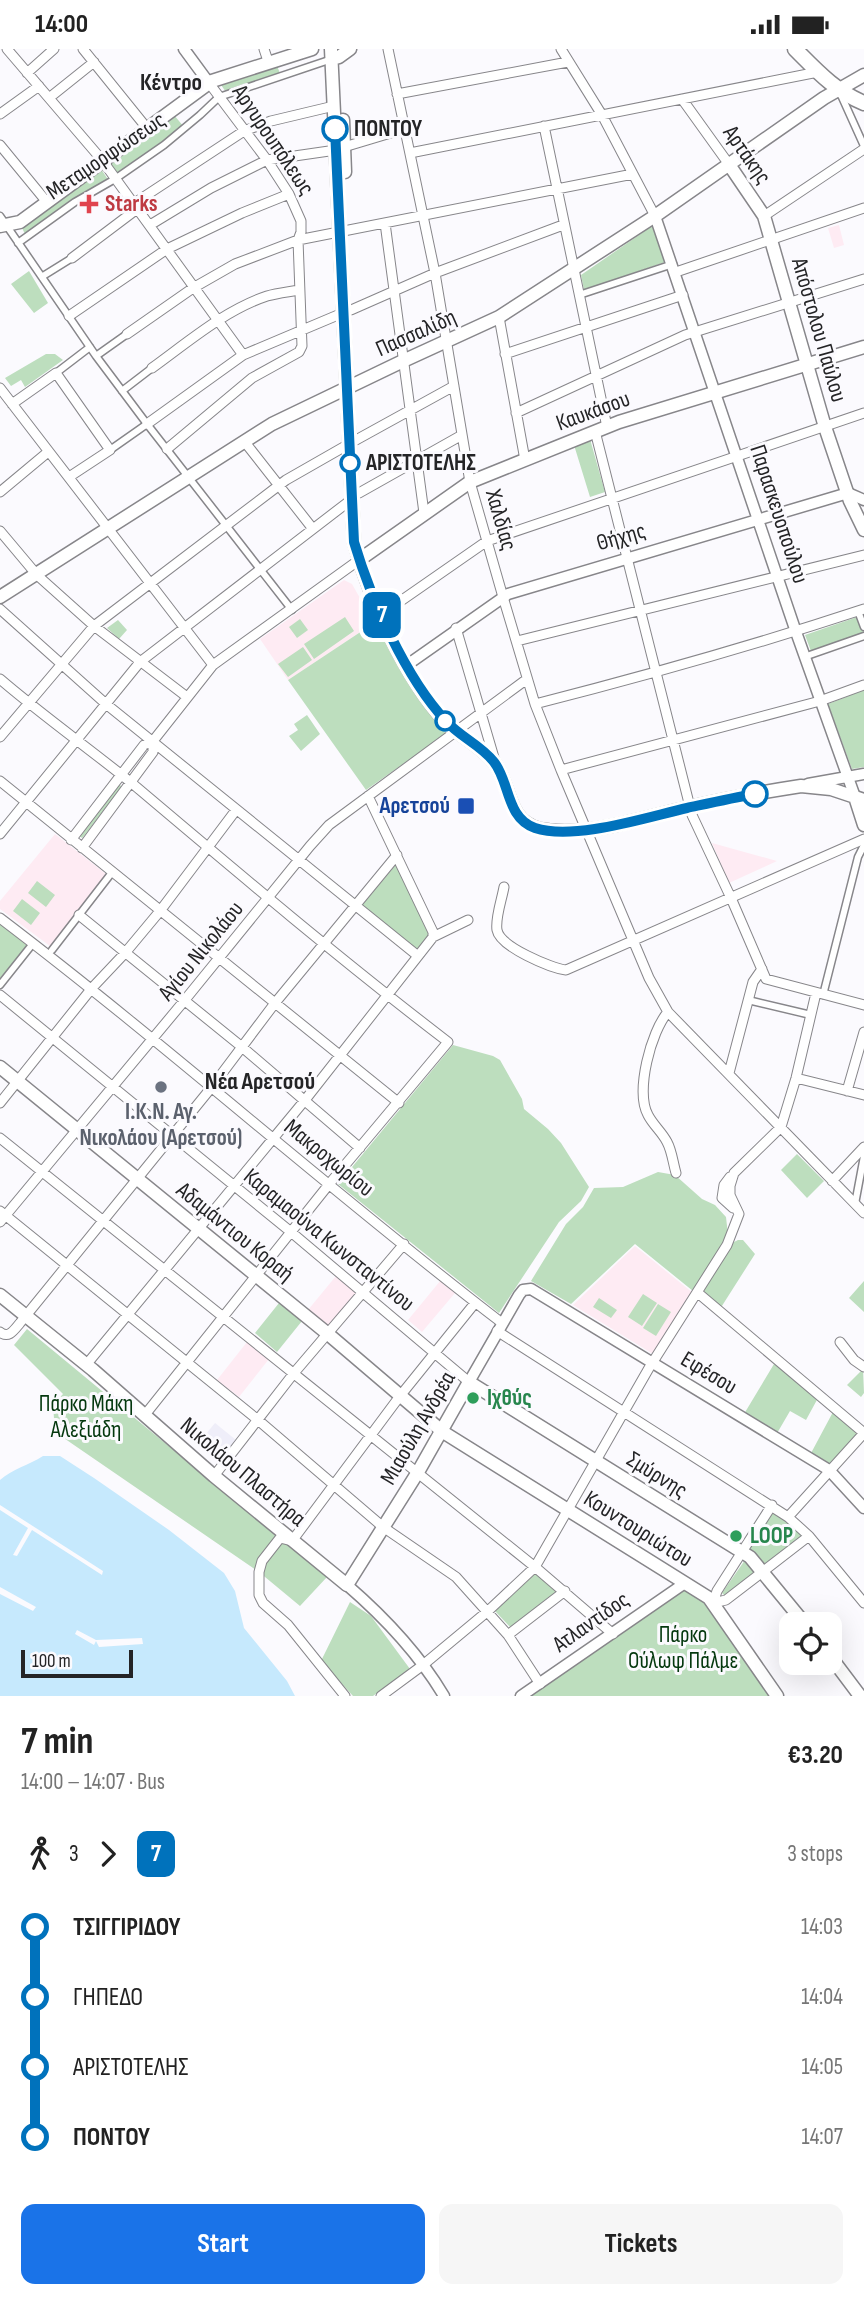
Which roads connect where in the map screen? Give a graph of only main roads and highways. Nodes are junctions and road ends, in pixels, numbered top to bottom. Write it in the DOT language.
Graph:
graph roads {
  1 [pos="312,49"];
  2 [pos="350,49"];
  3 [pos="795,49"];
  4 [pos="335,54"];
  5 [pos="266,55"];
  6 [pos="864,75"];
  7 [pos="839,90"];
  8 [pos="864,103"];
  9 [pos="340,148"];
  10 [pos="728,163"];
  11 [pos="2,222"];
  12 [pos="771,240"];
  13 [pos="864,347"];
  14 [pos="808,364"];
  15 [pos="350,386"];
  16 [pos="860,510"];
  17 [pos="864,530"];
  18 [pos="359,560"];
  19 [pos="0,597"];
  20 [pos="859,799"];
  21 [pos="864,825"];
  22 [pos="0,1067"];
  23 [pos="0,1295"];
  24 [pos="470,1382"];
  25 [pos="443,1432"];
  26 [pos="347,1585"];
  27 [pos="796,1612"];
  28 [pos="842,1672"];
  29 [pos="778,1696"];
  30 [pos="860,1696"];
  1 -- 5 [label="main road, Μεταμορφώσεως"];
  2 -- 4 [label="main road"];
  3 -- 7 [label="main road"];
  4 -- 9 [label="main road"];
  4 -- 9 [label="main road"];
  5 -- 11 [label="main road, Μεταμορφώσεως"];
  6 -- 7 [label="main road, Πασσαλίδη"];
  7 -- 8 [label="main road"];
  7 -- 10 [label="main road, Πασσαλίδη"];
  9 -- 15 [label="main road"];
  10 -- 12 [label="main road, Αρτάκης"];
  10 -- 15 [label="main road, Πασσαλίδη"];
  12 -- 14 [label="main road, Απόστολου Παύλου"];
  13 -- 14 [label="main road, Καυκάσου"];
  14 -- 16 [label="main road, Απόστολου Παύλου"];
  14 -- 18 [label="main road, Καυκάσου"];
  15 -- 18 [label="main road"];
  15 -- 19 [label="main road, Πασσαλίδη"];
  16 -- 17 [label="main road, Απόστολου Παύλου"];
  18 -- 20 [label="main road"];
  20 -- 21 [label="main road, Παρασκευοπούλου"];
  22 -- 25 [label="main road, Αδαμάντιου Κοραή"];
  23 -- 26 [label="main road, Νικολάου Πλαστήρα"];
  24 -- 25 [label="main road, Μιαούλη Ανδρέα"];
  24 -- 27 [label="main road, Σμύρνης"];
  25 -- 26 [label="main road, Μιαούλη Ανδρέα"];
  25 -- 29 [label="main road, Κουντουριώτου"];
  28 -- 30 [label="main road"];
}
